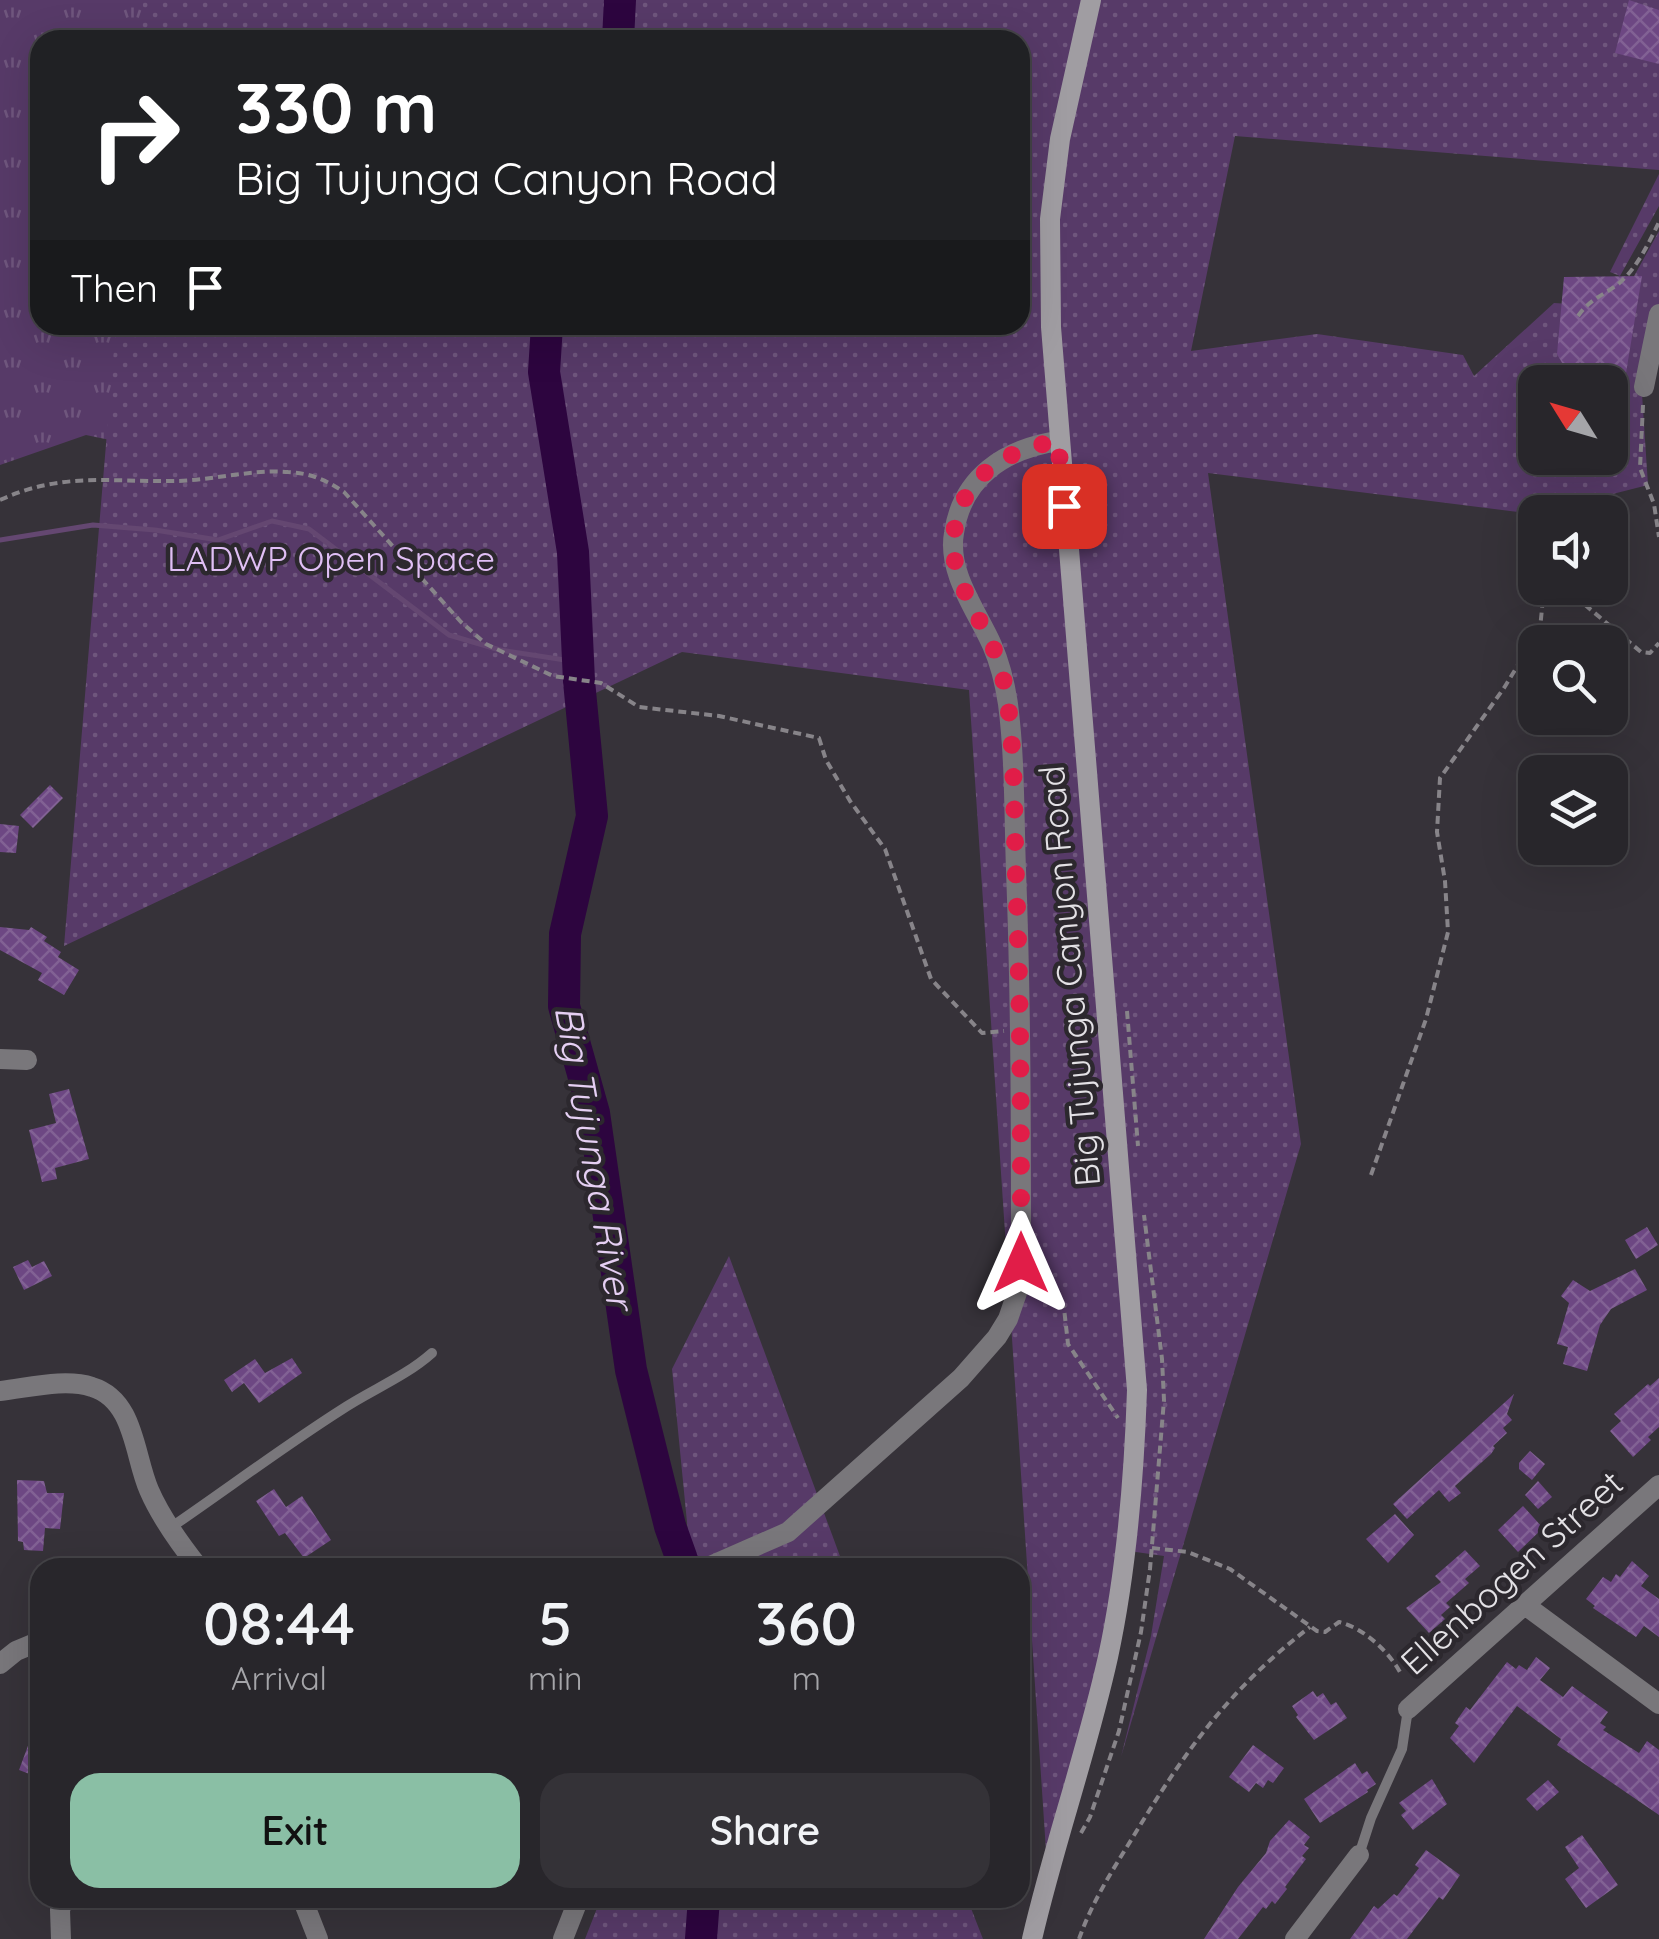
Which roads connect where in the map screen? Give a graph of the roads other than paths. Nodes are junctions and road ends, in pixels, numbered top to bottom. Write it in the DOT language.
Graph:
graph roads {
  1 [pos="1091,0"];
  2 [pos="1659,314"];
  3 [pos="1644,386"];
  4 [pos="1058,441"];
  5 [pos="0,1060"];
  6 [pos="27,1060"];
  7 [pos="432,1353"];
  8 [pos="0,1390"];
  9 [pos="1659,1485"];
  10 [pos="170,1528"];
  11 [pos="192,1558"];
  12 [pos="726,1558"];
  13 [pos="1526,1605"];
  14 [pos="30,1645"];
  15 [pos="0,1664"];
  16 [pos="1659,1704"];
  17 [pos="1408,1709"];
  18 [pos="1359,1855"];
  19 [pos="61,1908"];
  20 [pos="306,1908"];
  21 [pos="575,1908"];
  22 [pos="62,1939"];
  23 [pos="318,1939"];
  24 [pos="563,1939"];
  25 [pos="1032,1939"];
  26 [pos="1295,1939"];
  1 -- 4 [label="street, Big Tujunga Canyon Road"];
  2 -- 3 [label="street"];
  4 -- 12 [label="street"];
  4 -- 25 [label="street, Big Tujunga Canyon Road"];
  5 -- 6 [label="street"];
  7 -- 10 [label="lane"];
  8 -- 10 [label="street"];
  9 -- 13 [label="street, Ellenbogen Street"];
  10 -- 11 [label="street"];
  13 -- 16 [label="street"];
  13 -- 17 [label="street, Ellenbogen Street"];
  14 -- 15 [label="street"];
  17 -- 18 [label="lane"];
  18 -- 26 [label="street"];
  19 -- 22 [label="street"];
  20 -- 23 [label="street"];
  21 -- 24 [label="street"];
}
